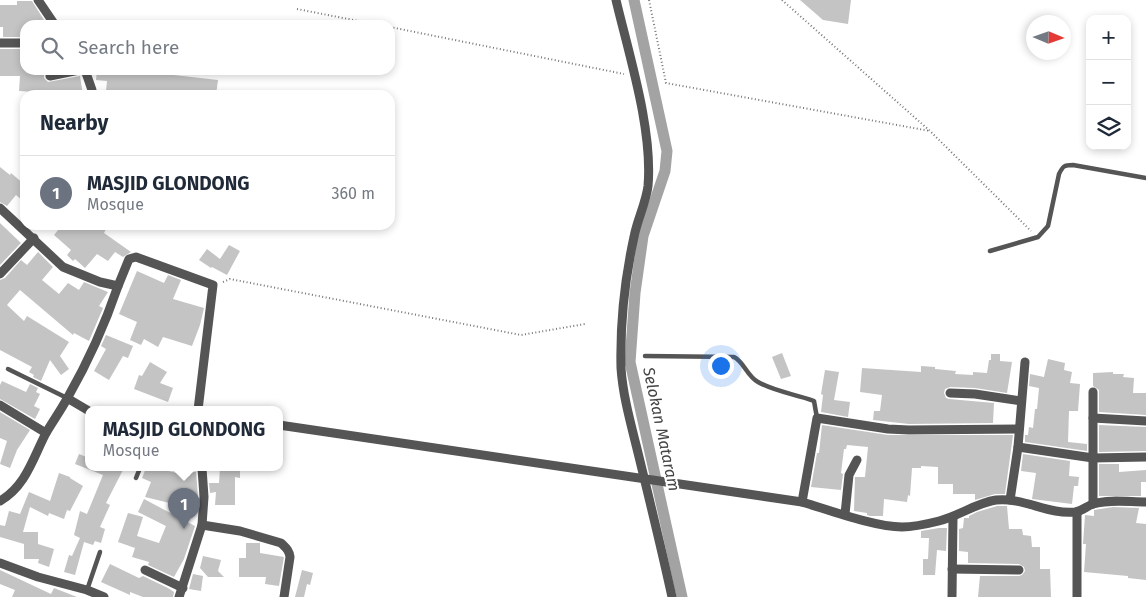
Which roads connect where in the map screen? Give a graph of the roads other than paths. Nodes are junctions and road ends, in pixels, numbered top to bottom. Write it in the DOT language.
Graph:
graph roads {
  1 [pos="38,0"];
  2 [pos="616,0"];
  3 [pos="51,20"];
  4 [pos="0,43"];
  5 [pos="20,43"];
  6 [pos="55,75"];
  7 [pos="88,75"];
  8 [pos="50,76"];
  9 [pos="92,90"];
  10 [pos="1146,178"];
  11 [pos="0,208"];
  12 [pos="20,226"];
  13 [pos="25,230"];
  14 [pos="34,238"];
  15 [pos="990,251"];
  16 [pos="0,274"];
  17 [pos="118,286"];
  18 [pos="645,356"];
  19 [pos="1025,362"];
  20 [pos="8,369"];
  21 [pos="1093,392"];
  22 [pos="950,393"];
  23 [pos="67,398"];
  24 [pos="1021,401"];
  25 [pos="0,405"];
  26 [pos="198,406"];
  27 [pos="85,409"];
  28 [pos="818,418"];
  29 [pos="1093,418"];
  30 [pos="1146,421"];
  31 [pos="283,425"];
  32 [pos="1019,429"];
  33 [pos="46,432"];
  34 [pos="1018,447"];
  35 [pos="1146,457"];
  36 [pos="1093,458"];
  37 [pos="857,460"];
  38 [pos="139,471"];
  39 [pos="202,471"];
  40 [pos="136,478"];
  41 [pos="649,479"];
  42 [pos="1010,500"];
  43 [pos="0,501"];
  44 [pos="802,502"];
  45 [pos="1146,502"];
  46 [pos="1093,504"];
  47 [pos="1077,512"];
  48 [pos="844,514"];
  49 [pos="953,517"];
  50 [pos="202,525"];
  51 [pos="100,552"];
  52 [pos="0,563"];
  53 [pos="952,569"];
  54 [pos="145,570"];
  55 [pos="1019,570"];
  56 [pos="183,588"];
  57 [pos="87,590"];
  58 [pos="104,597"];
  59 [pos="179,597"];
  60 [pos="284,597"];
  61 [pos="672,597"];
  62 [pos="952,597"];
  63 [pos="1077,597"];
  1 -- 3 [label="street"];
  2 -- 41 [label="street"];
  4 -- 5 [label="street"];
  6 -- 8 [label="street"];
  7 -- 9 [label="street"];
  10 -- 15 [label="lane"];
  11 -- 12 [label="street"];
  13 -- 14 [label="street"];
  14 -- 16 [label="street"];
  14 -- 17 [label="street"];
  17 -- 23 [label="street"];
  17 -- 26 [label="street"];
  18 -- 28 [label="lane"];
  19 -- 24 [label="street"];
  20 -- 23 [label="lane"];
  21 -- 29 [label="street"];
  22 -- 24 [label="street"];
  23 -- 27 [label="street"];
  23 -- 33 [label="street"];
  24 -- 32 [label="street"];
  25 -- 33 [label="street"];
  28 -- 32 [label="street"];
  28 -- 44 [label="street"];
  29 -- 30 [label="street"];
  29 -- 36 [label="street"];
  31 -- 41 [label="street"];
  32 -- 34 [label="street"];
  33 -- 43 [label="street"];
  34 -- 36 [label="street"];
  34 -- 42 [label="street"];
  35 -- 36 [label="street"];
  36 -- 46 [label="street"];
  37 -- 48 [label="street"];
  38 -- 40 [label="lane"];
  39 -- 50 [label="street"];
  41 -- 44 [label="street"];
  41 -- 61 [label="street"];
  42 -- 47 [label="street"];
  42 -- 49 [label="street"];
  44 -- 48 [label="street"];
  45 -- 46 [label="street"];
  46 -- 47 [label="street"];
  47 -- 63 [label="street"];
  48 -- 49 [label="street"];
  49 -- 53 [label="street"];
  50 -- 56 [label="street"];
  50 -- 60 [label="street"];
  51 -- 57 [label="lane"];
  52 -- 57 [label="street"];
  53 -- 55 [label="street"];
  53 -- 62 [label="street"];
  54 -- 56 [label="street"];
  56 -- 59 [label="street"];
  57 -- 58 [label="street"];
}
